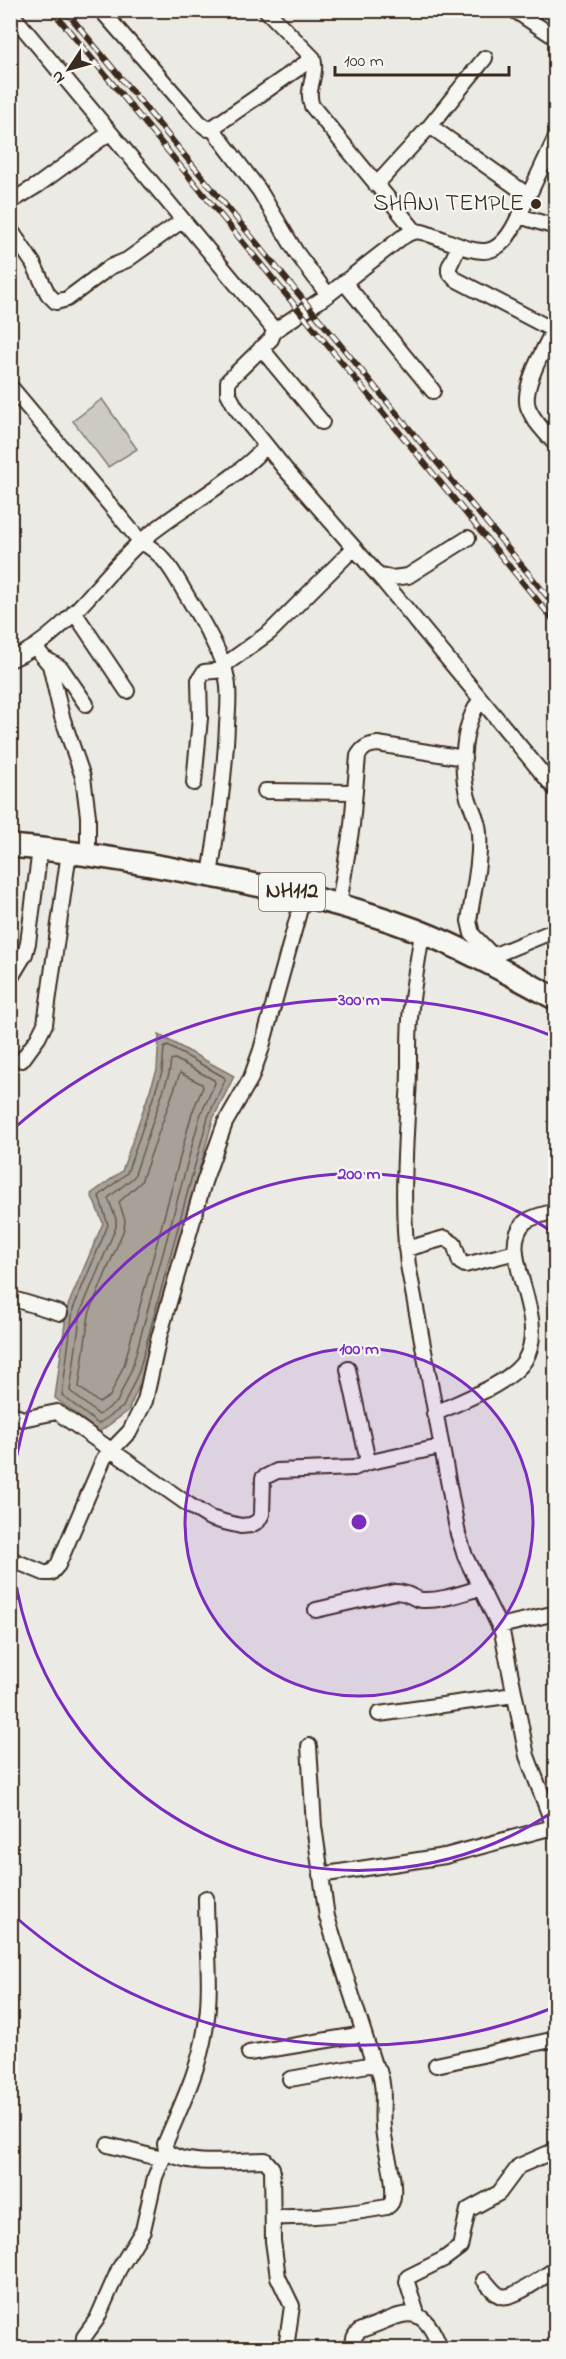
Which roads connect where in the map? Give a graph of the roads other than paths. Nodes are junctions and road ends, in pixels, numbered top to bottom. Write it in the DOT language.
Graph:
graph roads {
  1 [pos="100,10"];
  2 [pos="266,10"];
  3 [pos="514,10"];
  4 [pos="10,12"];
  5 [pos="555,38"];
  6 [pos="313,58"];
  7 [pos="485,58"];
  8 [pos="430,126"];
  9 [pos="212,128"];
  10 [pos="109,133"];
  11 [pos="555,137"];
  12 [pos="375,185"];
  13 [pos="529,196"];
  14 [pos="10,202"];
  15 [pos="525,218"];
  16 [pos="183,220"];
  17 [pos="555,227"];
  18 [pos="10,229"];
  19 [pos="415,231"];
  20 [pos="555,234"];
  21 [pos="459,246"];
  22 [pos="344,282"];
  23 [pos="328,294"];
  24 [pos="554,328"];
  25 [pos="274,331"];
  26 [pos="261,348"];
  27 [pos="10,386"];
  28 [pos="433,391"];
  29 [pos="322,422"];
  30 [pos="555,444"];
  31 [pos="266,446"];
  32 [pos="468,538"];
  33 [pos="141,542"];
  34 [pos="354,548"];
  35 [pos="379,576"];
  36 [pos="74,612"];
  37 [pos="35,647"];
  38 [pos="46,659"];
  39 [pos="10,660"];
  40 [pos="224,668"];
  41 [pos="127,691"];
  42 [pos="481,699"];
  43 [pos="86,704"];
  44 [pos="464,758"];
  45 [pos="194,783"];
  46 [pos="555,789"];
  47 [pos="265,791"];
  48 [pos="355,792"];
  49 [pos="10,846"];
  50 [pos="40,849"];
  51 [pos="79,853"];
  52 [pos="210,875"];
  53 [pos="304,894"];
  54 [pos="339,904"];
  55 [pos="555,930"];
  56 [pos="422,933"];
  57 [pos="488,958"];
  58 [pos="10,979"];
  59 [pos="555,999"];
  60 [pos="22,1060"];
  61 [pos="555,1211"];
  62 [pos="406,1249"];
  63 [pos="516,1252"];
  64 [pos="10,1298"];
  65 [pos="60,1313"];
  66 [pos="348,1369"];
  67 [pos="10,1413"];
  68 [pos="434,1414"];
  69 [pos="440,1447"];
  70 [pos="111,1450"];
  71 [pos="366,1463"];
  72 [pos="10,1559"];
  73 [pos="480,1588"];
  74 [pos="316,1610"];
  75 [pos="555,1613"];
  76 [pos="500,1626"];
  77 [pos="514,1695"];
  78 [pos="379,1714"];
  79 [pos="309,1746"];
  80 [pos="554,1830"];
  81 [pos="320,1875"];
  82 [pos="206,1899"];
  83 [pos="364,2034"];
  84 [pos="555,2039"];
  85 [pos="249,2053"];
  86 [pos="375,2065"];
  87 [pos="436,2065"];
  88 [pos="290,2079"];
  89 [pos="108,2145"];
  90 [pos="555,2150"];
  91 [pos="164,2155"];
  92 [pos="273,2217"];
  93 [pos="555,2269"];
  94 [pos="484,2280"];
  95 [pos="417,2314"];
  96 [pos="82,2349"];
  97 [pos="286,2349"];
  98 [pos="354,2349"];
  99 [pos="440,2349"];
  1 -- 9 [label="street"];
  2 -- 6 [label="street"];
  3 -- 5 [label="street"];
  4 -- 10 [label="street"];
  6 -- 9 [label="street"];
  6 -- 12 [label="street"];
  7 -- 8 [label="street"];
  8 -- 12 [label="street"];
  8 -- 13 [label="street"];
  9 -- 23 [label="street"];
  10 -- 14 [label="street"];
  10 -- 16 [label="street"];
  11 -- 13 [label="street"];
  12 -- 19 [label="street"];
  13 -- 15 [label="street"];
  15 -- 17 [label="street"];
  15 -- 20 [label="street"];
  15 -- 21 [label="street"];
  16 -- 18 [label="street"];
  16 -- 25 [label="street"];
  19 -- 21 [label="street"];
  19 -- 22 [label="street"];
  21 -- 24 [label="street"];
  22 -- 23 [label="street"];
  22 -- 28 [label="street"];
  23 -- 25 [label="street"];
  24 -- 30 [label="street"];
  25 -- 26 [label="street"];
  26 -- 29 [label="street"];
  26 -- 31 [label="street"];
  27 -- 33 [label="street"];
  31 -- 33 [label="street"];
  31 -- 34 [label="street"];
  32 -- 35 [label="street"];
  33 -- 36 [label="street"];
  33 -- 40 [label="street"];
  34 -- 35 [label="street"];
  34 -- 40 [label="street"];
  35 -- 42 [label="street"];
  36 -- 37 [label="street"];
  36 -- 41 [label="street"];
  37 -- 38 [label="street"];
  37 -- 39 [label="street"];
  38 -- 43 [label="street"];
  38 -- 51 [label="street"];
  40 -- 45 [label="street"];
  40 -- 52 [label="street"];
  42 -- 44 [label="street"];
  42 -- 46 [label="street"];
  44 -- 48 [label="street"];
  44 -- 57 [label="street"];
  47 -- 48 [label="street"];
  48 -- 54 [label="street"];
  49 -- 50 [label="highway, NH112"];
  50 -- 51 [label="highway, NH112"];
  50 -- 58 [label="street"];
  51 -- 52 [label="highway, NH112"];
  51 -- 60 [label="street"];
  52 -- 53 [label="highway, NH112"];
  53 -- 54 [label="highway, NH112"];
  53 -- 70 [label="street"];
  54 -- 56 [label="highway, NH112"];
  55 -- 57 [label="street"];
  56 -- 57 [label="highway, NH112"];
  56 -- 62 [label="street"];
  57 -- 59 [label="highway, NH112"];
  61 -- 63 [label="street"];
  62 -- 63 [label="street"];
  62 -- 68 [label="street"];
  63 -- 68 [label="street"];
  64 -- 65 [label="street"];
  66 -- 71 [label="street"];
  67 -- 70 [label="street"];
  68 -- 69 [label="street"];
  69 -- 71 [label="street"];
  69 -- 73 [label="street"];
  70 -- 71 [label="street"];
  70 -- 72 [label="street"];
  73 -- 74 [label="street"];
  73 -- 76 [label="street"];
  75 -- 76 [label="street"];
  76 -- 77 [label="street"];
  77 -- 78 [label="street"];
  77 -- 80 [label="street"];
  79 -- 81 [label="street"];
  80 -- 81 [label="street"];
  81 -- 83 [label="street"];
  82 -- 91 [label="street"];
  83 -- 85 [label="street"];
  83 -- 86 [label="street"];
  84 -- 87 [label="street"];
  86 -- 88 [label="street"];
  86 -- 92 [label="street"];
  89 -- 91 [label="street"];
  90 -- 95 [label="street"];
  91 -- 92 [label="street"];
  91 -- 96 [label="street"];
  92 -- 97 [label="street"];
  93 -- 94 [label="street"];
  95 -- 98 [label="street"];
  95 -- 99 [label="street"];
}
